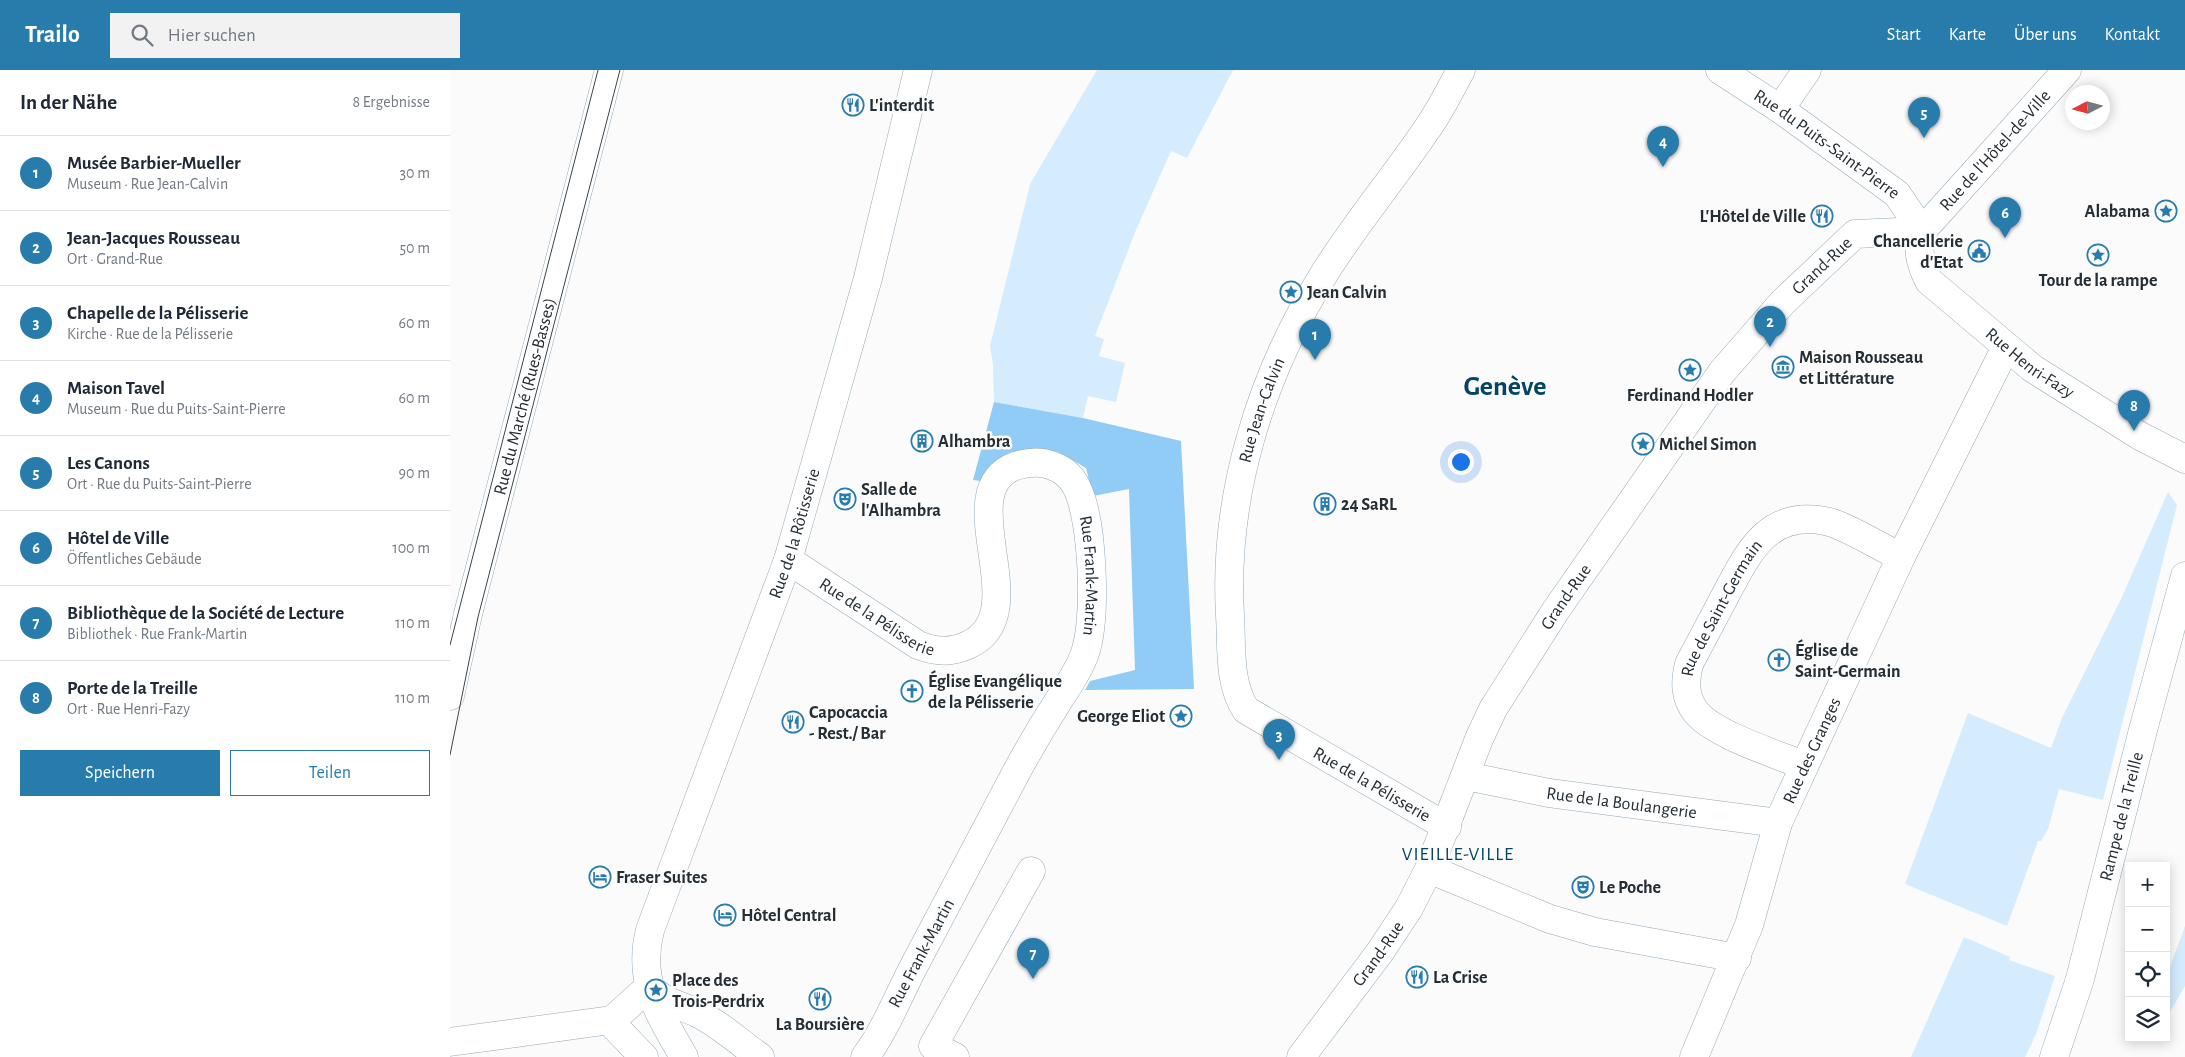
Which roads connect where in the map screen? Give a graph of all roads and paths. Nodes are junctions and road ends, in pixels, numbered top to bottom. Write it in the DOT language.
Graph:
graph roads {
  1 [pos="609,70"];
  2 [pos="918,70"];
  3 [pos="1461,70"];
  4 [pos="1720,70"];
  5 [pos="1807,70"];
  6 [pos="2067,70"];
  7 [pos="1780,109"];
  8 [pos="1922,231"];
  9 [pos="2006,347"];
  10 [pos="2185,460"];
  11 [pos="1901,557"];
  12 [pos="788,560"];
  13 [pos="2185,576"];
  14 [pos="974,643"];
  15 [pos="450,696"];
  16 [pos="1246,710"];
  17 [pos="1804,765"];
  18 [pos="1466,776"];
  19 [pos="1778,823"];
  20 [pos="1447,827"];
  21 [pos="1430,869"];
  22 [pos="1031,870"];
  23 [pos="1736,958"];
  24 [pos="648,987"];
  25 [pos="610,1022"];
  26 [pos="450,1042"];
  27 [pos="644,1057"];
  28 [pos="684,1057"];
  29 [pos="760,1057"];
  30 [pos="865,1057"];
  31 [pos="954,1057"];
  32 [pos="1301,1057"];
  33 [pos="1694,1057"];
  34 [pos="2054,1057"];
  1 -- 15 [label="street, Rue du Marché (Rues-Basses)"];
  2 -- 12 [label="street, Rue de la Rôtisserie"];
  3 -- 16 [label="street, Rue Jean-Calvin"];
  4 -- 7 [label="street, Rue du Puits-Saint-Pierre"];
  5 -- 7 [label="street"];
  6 -- 8 [label="street, Rue de l'Hôtel-de-Ville"];
  7 -- 8 [label="street, Rue du Puits-Saint-Pierre"];
  8 -- 9 [label="street, Rue Henri-Fazy"];
  8 -- 18 [label="street, Grand-Rue"];
  9 -- 10 [label="street, Rue Henri-Fazy"];
  9 -- 11 [label="street, Rue des Granges"];
  11 -- 17 [label="street, Rue des Granges"];
  11 -- 17 [label="street, Rue de Saint-Germain"];
  12 -- 14 [label="street, Rue de la Pélisserie"];
  12 -- 24 [label="street, Rue de la Rôtisserie"];
  13 -- 34 [label="street, Rampe de la Treille"];
  14 -- 30 [label="street, Rue Frank-Martin"];
  16 -- 20 [label="street, Rue de la Pélisserie"];
  17 -- 19 [label="street, Rue des Granges"];
  18 -- 19 [label="street, Rue de la Boulangerie"];
  18 -- 20 [label="street, Grand-Rue"];
  19 -- 23 [label="street, Rue des Granges"];
  20 -- 21 [label="street, Grand-Rue"];
  21 -- 23 [label="street"];
  21 -- 32 [label="street, Grand-Rue"];
  22 -- 31 [label="street"];
  23 -- 33 [label="street, Rue des Granges"];
  24 -- 25 [label="street"];
  24 -- 28 [label="street"];
  24 -- 29 [label="street"];
  25 -- 26 [label="street"];
  25 -- 27 [label="street"];
}
